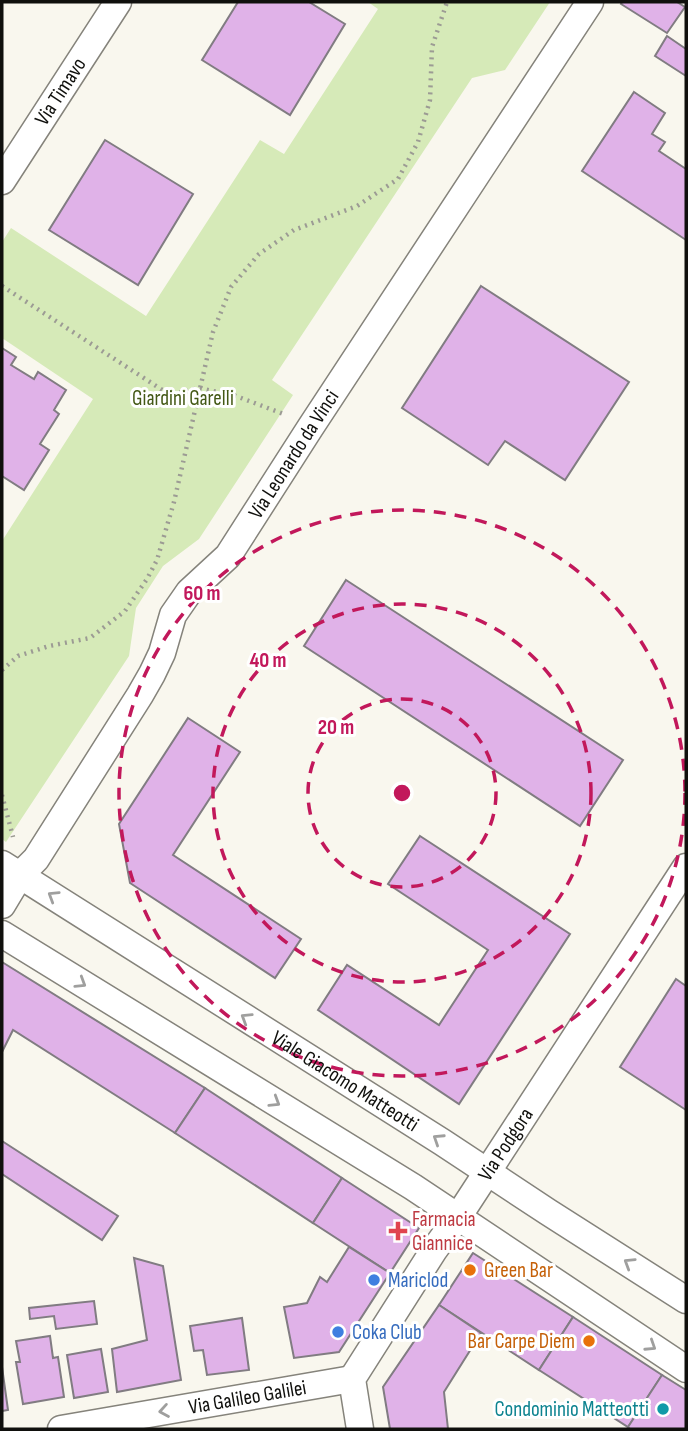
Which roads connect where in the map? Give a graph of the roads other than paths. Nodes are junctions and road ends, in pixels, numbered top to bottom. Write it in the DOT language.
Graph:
graph roads {
  1 [pos="118,2"];
  2 [pos="590,2"];
  3 [pos="2,181"];
  4 [pos="13,862"];
  5 [pos="686,867"];
  6 [pos="2,905"];
  7 [pos="2,934"];
  8 [pos="487,1171"];
  9 [pos="458,1217"];
  10 [pos="686,1300"];
  11 [pos="686,1369"];
  12 [pos="352,1379"];
  13 [pos="61,1429"];
  14 [pos="360,1429"];
  1 -- 3 [label="street, Via Timavo"];
  2 -- 4 [label="street, Via Leonardo da Vinci"];
  4 -- 6 [label="street, Via Leonardo da Vinci"];
  8 -- 4 [label="street, Viale Giacomo Matteotti, one-way"];
  5 -- 8 [label="street, Via Podgora"];
  7 -- 9 [label="street, one-way"];
  8 -- 9 [label="street, Via Podgora"];
  10 -- 8 [label="street, Viale Giacomo Matteotti, one-way"];
  9 -- 11 [label="street, one-way"];
  9 -- 12 [label="street, Via Podgora"];
  12 -- 13 [label="street, Via Galileo Galilei, one-way"];
  12 -- 14 [label="street"];
}
